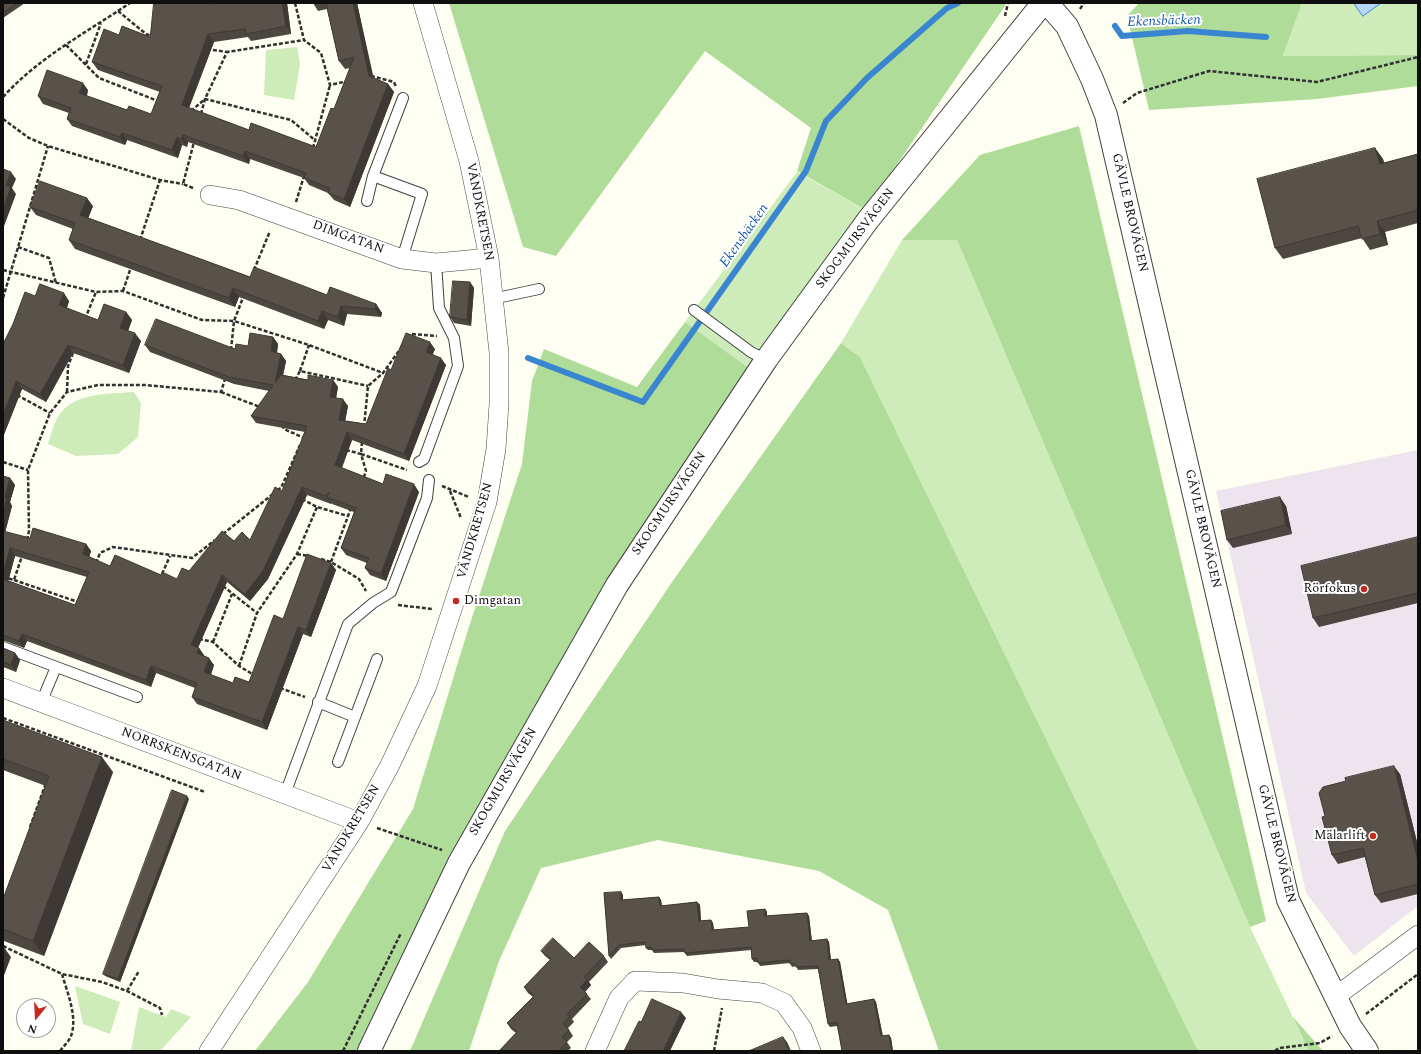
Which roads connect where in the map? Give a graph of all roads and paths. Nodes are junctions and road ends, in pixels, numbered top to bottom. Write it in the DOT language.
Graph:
graph roads {
  1 [pos="130,3"];
  2 [pos="295,3"];
  3 [pos="423,3"];
  4 [pos="1043,3"];
  5 [pos="1047,3"];
  6 [pos="118,11"];
  7 [pos="101,21"];
  8 [pos="158,38"];
  9 [pos="304,40"];
  10 [pos="66,45"];
  11 [pos="205,49"];
  12 [pos="227,52"];
  13 [pos="1418,57"];
  14 [pos="86,64"];
  15 [pos="370,76"];
  16 [pos="350,80"];
  17 [pos="330,85"];
  18 [pos="160,94"];
  19 [pos="3,97"];
  20 [pos="403,98"];
  21 [pos="205,99"];
  22 [pos="158,101"];
  23 [pos="165,103"];
  24 [pos="185,109"];
  25 [pos="1106,115"];
  26 [pos="3,119"];
  27 [pos="199,122"];
  28 [pos="195,138"];
  29 [pos="316,141"];
  30 [pos="48,146"];
  31 [pos="311,155"];
  32 [pos="306,169"];
  33 [pos="373,176"];
  34 [pos="160,180"];
  35 [pos="183,184"];
  36 [pos="299,190"];
  37 [pos="210,195"];
  38 [pos="367,201"];
  39 [pos="277,213"];
  40 [pos="18,247"];
  41 [pos="138,247"];
  42 [pos="402,258"];
  43 [pos="489,258"];
  44 [pos="133,262"];
  45 [pos="436,263"];
  46 [pos="3,270"];
  47 [pos="254,271"];
  48 [pos="10,273"];
  49 [pos="56,284"];
  50 [pos="539,289"];
  51 [pos="96,292"];
  52 [pos="123,292"];
  53 [pos="245,292"];
  54 [pos="3,298"];
  55 [pos="492,299"];
  56 [pos="694,310"];
  57 [pos="84,321"];
  58 [pos="234,321"];
  59 [pos="454,338"];
  60 [pos="406,340"];
  61 [pos="309,345"];
  62 [pos="401,347"];
  63 [pos="74,351"];
  64 [pos="231,354"];
  65 [pos="766,360"];
  66 [pos="300,371"];
  67 [pos="383,373"];
  68 [pos="225,377"];
  69 [pos="294,383"];
  70 [pos="368,386"];
  71 [pos="10,391"];
  72 [pos="67,392"];
  73 [pos="221,392"];
  74 [pos="263,408"];
  75 [pos="50,413"];
  76 [pos="280,419"];
  77 [pos="363,432"];
  78 [pos="303,438"];
  79 [pos="363,439"];
  80 [pos="311,440"];
  81 [pos="339,448"];
  82 [pos="361,454"];
  83 [pos="3,462"];
  84 [pos="419,462"];
  85 [pos="28,470"];
  86 [pos="429,480"];
  87 [pos="361,484"];
  88 [pos="281,488"];
  89 [pos="287,491"];
  90 [pos="450,491"];
  91 [pos="299,497"];
  92 [pos="486,502"];
  93 [pos="354,503"];
  94 [pos="317,507"];
  95 [pos="348,516"];
  96 [pos="461,522"];
  97 [pos="222,535"];
  98 [pos="216,540"];
  99 [pos="25,545"];
  100 [pos="23,552"];
  101 [pos="297,554"];
  102 [pos="170,556"];
  103 [pos="311,557"];
  104 [pos="192,558"];
  105 [pos="318,558"];
  106 [pos="331,562"];
  107 [pos="198,564"];
  108 [pos="94,567"];
  109 [pos="162,576"];
  110 [pos="3,577"];
  111 [pos="14,580"];
  112 [pos="220,584"];
  113 [pos="232,594"];
  114 [pos="81,595"];
  115 [pos="78,602"];
  116 [pos="372,603"];
  117 [pos="85,604"];
  118 [pos="256,613"];
  119 [pos="451,614"];
  120 [pos="192,637"];
  121 [pos="213,642"];
  122 [pos="3,647"];
  123 [pos="377,659"];
  124 [pos="239,666"];
  125 [pos="56,667"];
  126 [pos="259,678"];
  127 [pos="278,687"];
  128 [pos="3,688"];
  129 [pos="137,697"];
  130 [pos="318,702"];
  131 [pos="41,703"];
  132 [pos="355,717"];
  133 [pos="3,718"];
  134 [pos="10,720"];
  135 [pos="8,726"];
  136 [pos="61,739"];
  137 [pos="58,746"];
  138 [pos="338,762"];
  139 [pos="46,782"];
  140 [pos="205,792"];
  141 [pos="285,794"];
  142 [pos="359,822"];
  143 [pos="28,833"];
  144 [pos="443,850"];
  145 [pos="1418,935"];
  146 [pos="3,946"];
  147 [pos="139,971"];
  148 [pos="62,974"];
  149 [pos="726,989"];
  150 [pos="127,991"];
  151 [pos="1335,997"];
  152 [pos="162,1015"];
  153 [pos="60,1051"];
  154 [pos="209,1051"];
  155 [pos="369,1051"];
  156 [pos="595,1051"];
  157 [pos="714,1051"];
  158 [pos="811,1051"];
  159 [pos="1367,1051"];
  1 -- 6 [label="path"];
  2 -- 9 [label="path"];
  3 -- 43 [label="street, VÄNDKRETSEN"];
  4 -- 65 [label="street, SKOGMURSVÄGEN"];
  5 -- 25 [label="street, GÄVLE BROVÄGEN"];
  6 -- 7 [label="path"];
  6 -- 8 [label="path"];
  7 -- 10 [label="path"];
  7 -- 14 [label="path"];
  9 -- 12 [label="path"];
  9 -- 17 [label="path"];
  10 -- 14 [label="path"];
  10 -- 19 [label="path"];
  11 -- 12 [label="path"];
  12 -- 21 [label="path"];
  13 -- 25 [label="path"];
  14 -- 22 [label="path"];
  15 -- 20 [label="path"];
  16 -- 17 [label="path"];
  17 -- 29 [label="path"];
  18 -- 22 [label="path"];
  20 -- 33 [label="lane"];
  21 -- 24 [label="path"];
  21 -- 27 [label="path"];
  21 -- 29 [label="path"];
  22 -- 23 [label="path"];
  25 -- 151 [label="street, GÄVLE BROVÄGEN"];
  26 -- 30 [label="path"];
  28 -- 35 [label="path"];
  29 -- 31 [label="path"];
  30 -- 34 [label="path"];
  30 -- 40 [label="path"];
  32 -- 36 [label="path"];
  33 -- 38 [label="lane"];
  33 -- 42 [label="lane"];
  34 -- 35 [label="path"];
  34 -- 41 [label="path"];
  35 -- 37 [label="path"];
  37 -- 39 [label="street, DIMGATAN"];
  39 -- 42 [label="street, DIMGATAN"];
  39 -- 47 [label="path"];
  40 -- 48 [label="path"];
  40 -- 49 [label="path"];
  42 -- 45 [label="street, DIMGATAN"];
  43 -- 45 [label="street, DIMGATAN"];
  43 -- 55 [label="street, VÄNDKRETSEN"];
  44 -- 52 [label="path"];
  45 -- 59 [label="lane"];
  46 -- 48 [label="path"];
  48 -- 49 [label="path"];
  48 -- 54 [label="path"];
  49 -- 51 [label="path"];
  50 -- 55 [label="lane"];
  51 -- 52 [label="path"];
  51 -- 57 [label="path"];
  52 -- 58 [label="path"];
  53 -- 58 [label="path"];
  55 -- 92 [label="street, VÄNDKRETSEN"];
  56 -- 65 [label="lane"];
  58 -- 61 [label="path"];
  58 -- 64 [label="path"];
  59 -- 60 [label="path"];
  59 -- 84 [label="lane"];
  61 -- 66 [label="path"];
  61 -- 67 [label="path"];
  62 -- 67 [label="path"];
  63 -- 72 [label="path"];
  65 -- 155 [label="street, SKOGMURSVÄGEN"];
  66 -- 69 [label="path"];
  66 -- 70 [label="path"];
  67 -- 70 [label="path"];
  68 -- 73 [label="path"];
  70 -- 77 [label="path"];
  71 -- 75 [label="path"];
  72 -- 73 [label="path"];
  72 -- 75 [label="path"];
  73 -- 74 [label="path"];
  75 -- 85 [label="path"];
  76 -- 78 [label="path"];
  78 -- 80 [label="path"];
  78 -- 88 [label="path"];
  79 -- 82 [label="path"];
  81 -- 82 [label="path"];
  82 -- 86 [label="path"];
  82 -- 87 [label="path"];
  83 -- 85 [label="path"];
  85 -- 99 [label="path"];
  86 -- 90 [label="path"];
  86 -- 116 [label="lane"];
  88 -- 89 [label="path"];
  88 -- 97 [label="path"];
  90 -- 92 [label="path"];
  90 -- 96 [label="path"];
  91 -- 94 [label="path"];
  92 -- 119 [label="street, VÄNDKRETSEN"];
  93 -- 95 [label="path"];
  94 -- 95 [label="path"];
  94 -- 101 [label="path"];
  95 -- 106 [label="path"];
  98 -- 104 [label="path"];
  100 -- 111 [label="path"];
  101 -- 103 [label="path"];
  101 -- 118 [label="path"];
  102 -- 104 [label="path"];
  102 -- 108 [label="path"];
  102 -- 109 [label="path"];
  104 -- 107 [label="path"];
  105 -- 106 [label="path"];
  106 -- 116 [label="path"];
  110 -- 111 [label="path"];
  111 -- 115 [label="path"];
  112 -- 113 [label="path"];
  113 -- 118 [label="path"];
  113 -- 121 [label="path"];
  114 -- 115 [label="path"];
  115 -- 117 [label="path"];
  116 -- 119 [label="path"];
  116 -- 130 [label="lane"];
  118 -- 124 [label="path"];
  119 -- 142 [label="street, VÄNDKRETSEN"];
  120 -- 121 [label="path"];
  121 -- 124 [label="path"];
  122 -- 125 [label="lane"];
  123 -- 132 [label="lane"];
  124 -- 126 [label="path"];
  125 -- 129 [label="lane"];
  125 -- 131 [label="lane"];
  127 -- 130 [label="path"];
  128 -- 131 [label="street, NORRSKENSGATAN"];
  130 -- 132 [label="lane"];
  130 -- 141 [label="lane"];
  131 -- 141 [label="street, NORRSKENSGATAN"];
  132 -- 138 [label="lane"];
  133 -- 134 [label="path"];
  134 -- 135 [label="path"];
  134 -- 136 [label="path"];
  136 -- 137 [label="path"];
  136 -- 140 [label="path"];
  139 -- 143 [label="path"];
  141 -- 142 [label="street, NORRSKENSGATAN"];
  142 -- 144 [label="path"];
  142 -- 154 [label="street, VÄNDKRETSEN"];
  145 -- 151 [label="street"];
  146 -- 148 [label="path"];
  147 -- 150 [label="path"];
  148 -- 150 [label="path"];
  148 -- 153 [label="path"];
  149 -- 156 [label="street"];
  149 -- 157 [label="path"];
  149 -- 158 [label="street"];
  150 -- 152 [label="path"];
  151 -- 159 [label="street, GÄVLE BROVÄGEN"];
}
